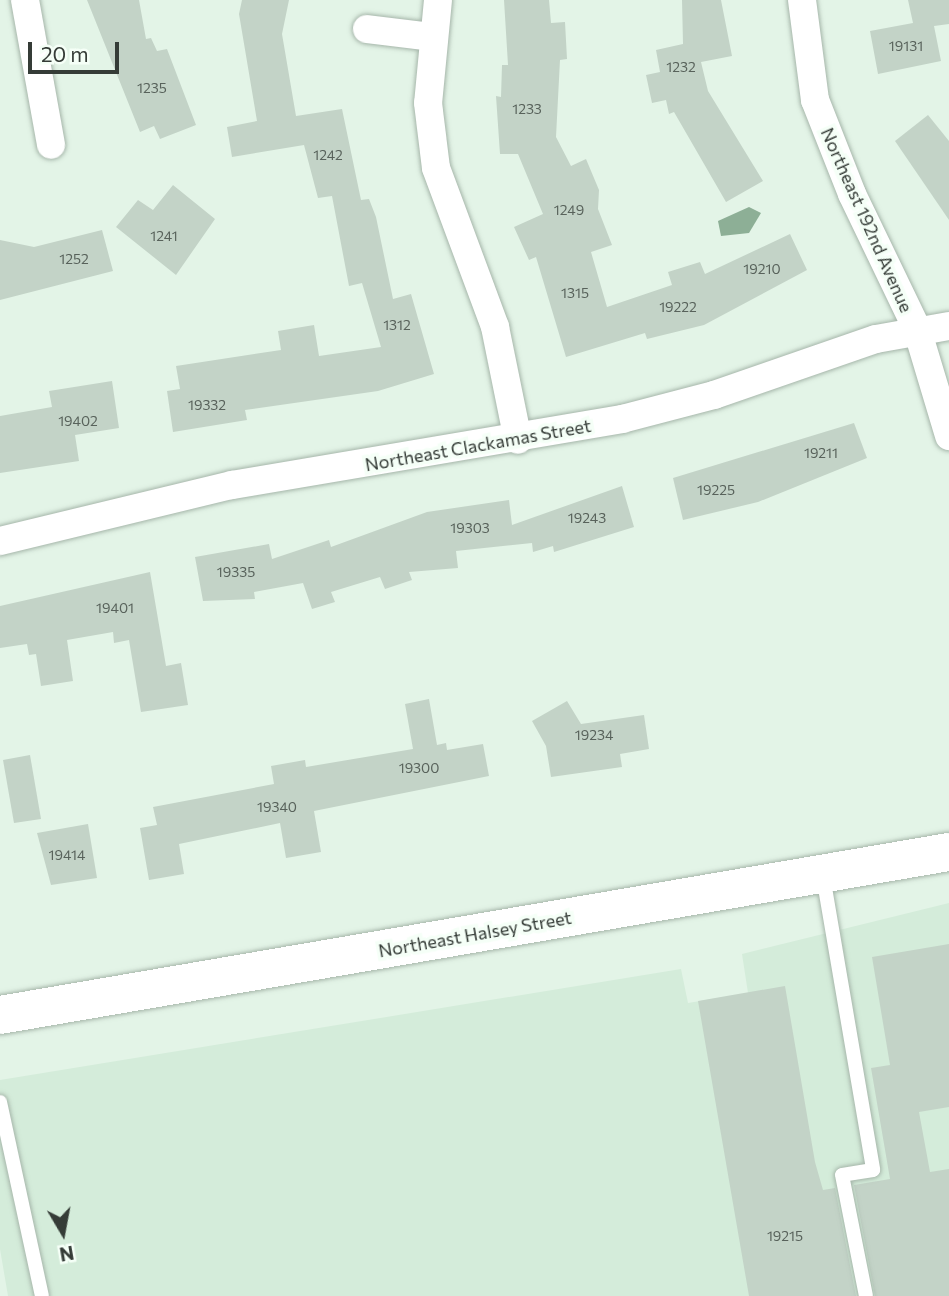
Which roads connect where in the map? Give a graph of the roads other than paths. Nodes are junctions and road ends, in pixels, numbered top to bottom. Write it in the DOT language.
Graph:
graph roads {
  1 [pos="25,0"];
  2 [pos="438,0"];
  3 [pos="802,0"];
  4 [pos="367,29"];
  5 [pos="432,37"];
  6 [pos="51,145"];
  7 [pos="949,326"];
  8 [pos="917,329"];
  9 [pos="949,436"];
  10 [pos="519,440"];
  11 [pos="0,541"];
  12 [pos="949,852"];
  13 [pos="823,874"];
  14 [pos="0,1015"];
  15 [pos="0,1102"];
  16 [pos="42,1296"];
  17 [pos="866,1296"];
  1 -- 6 [label="street"];
  2 -- 5 [label="street"];
  3 -- 8 [label="street, Northeast 192nd Avenue"];
  4 -- 5 [label="street"];
  5 -- 10 [label="street"];
  7 -- 8 [label="street, Northeast Clackamas Street"];
  8 -- 9 [label="street, Northeast 192nd Avenue"];
  8 -- 10 [label="street, Northeast Clackamas Street"];
  10 -- 11 [label="street, Northeast Clackamas Street"];
  12 -- 13 [label="street, Northeast Halsey Street"];
  13 -- 14 [label="street, Northeast Halsey Street"];
  13 -- 17 [label="lane"];
  15 -- 16 [label="lane"];
}
